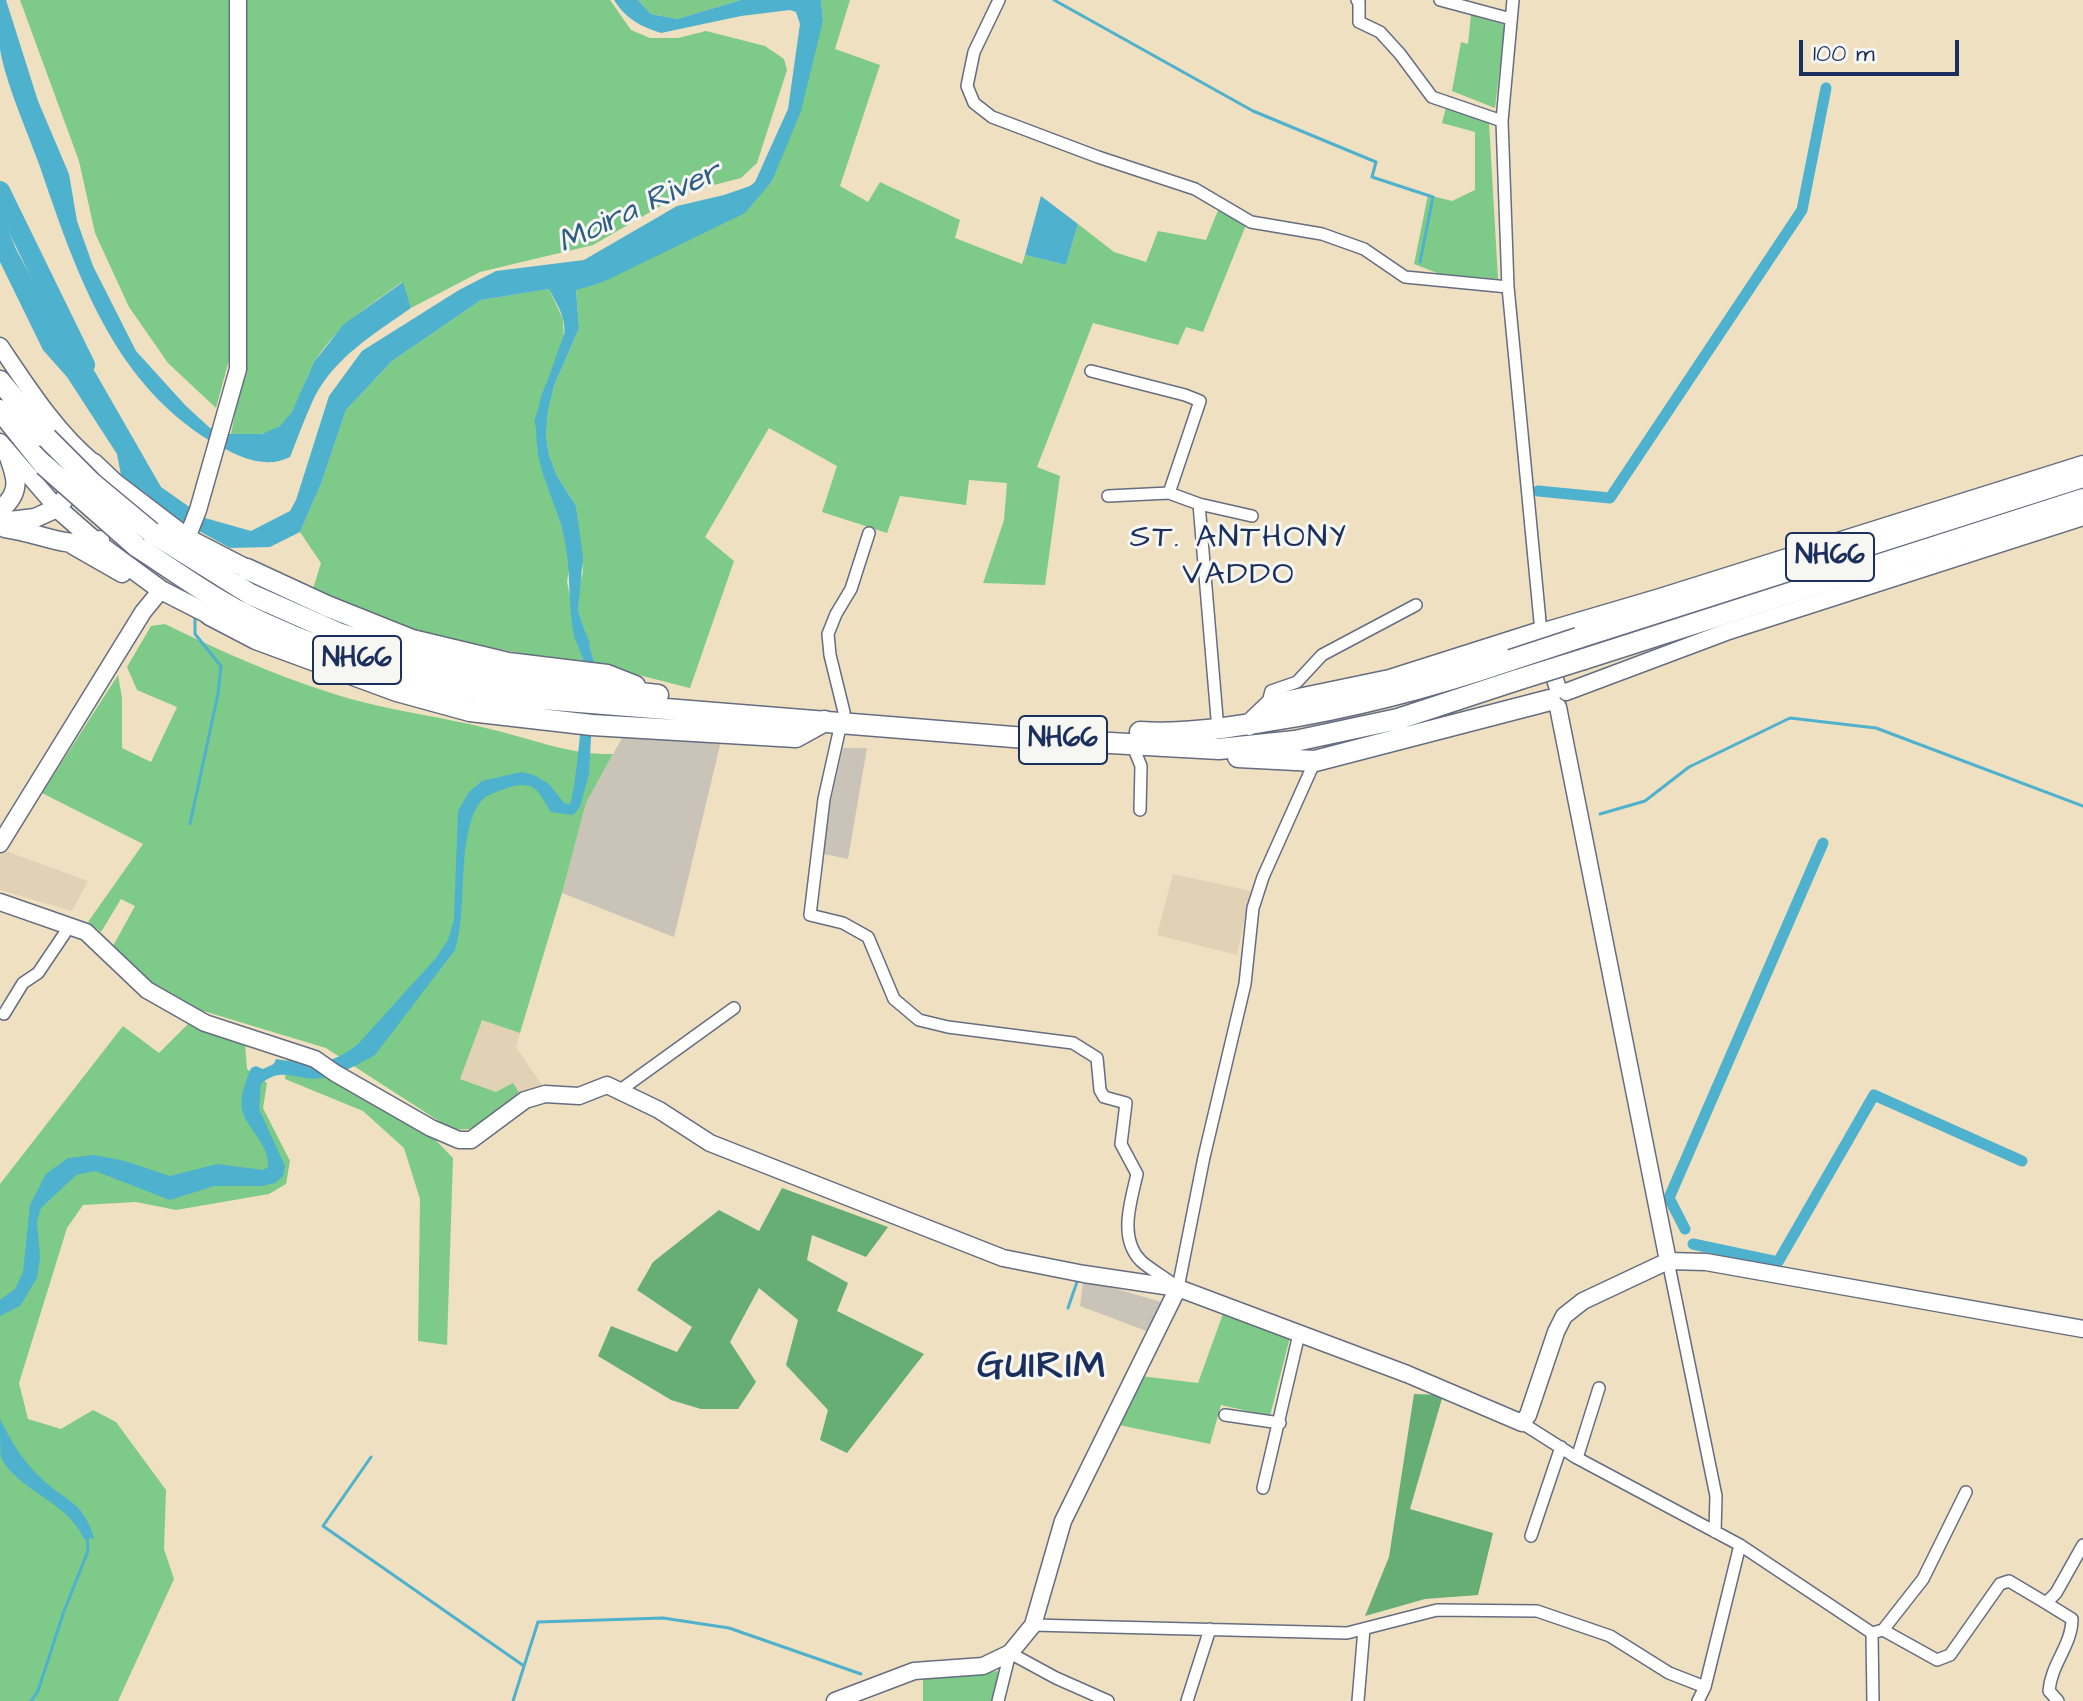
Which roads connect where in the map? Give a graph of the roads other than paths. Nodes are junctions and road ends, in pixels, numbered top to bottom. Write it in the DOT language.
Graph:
graph roads {
  1 [pos="238,0"];
  2 [pos="999,0"];
  3 [pos="1357,0"];
  4 [pos="1440,0"];
  5 [pos="1513,0"];
  6 [pos="1511,19"];
  7 [pos="1502,121"];
  8 [pos="1508,287"];
  9 [pos="0,346"];
  10 [pos="1091,371"];
  11 [pos="0,381"];
  12 [pos="0,410"];
  13 [pos="3,447"];
  14 [pos="94,463"];
  15 [pos="2083,464"];
  16 [pos="2083,477"];
  17 [pos="1169,493"];
  18 [pos="1108,496"];
  19 [pos="135,497"];
  20 [pos="2083,499"];
  21 [pos="1199,504"];
  22 [pos="57,508"];
  23 [pos="0,510"];
  24 [pos="1252,516"];
  25 [pos="2083,517"];
  26 [pos="0,524"];
  27 [pos="189,533"];
  28 [pos="869,533"];
  29 [pos="144,539"];
  30 [pos="97,543"];
  31 [pos="73,545"];
  32 [pos="247,569"];
  33 [pos="155,585"];
  34 [pos="1416,605"];
  35 [pos="210,615"];
  36 [pos="1541,632"];
  37 [pos="1514,670"];
  38 [pos="663,696"];
  39 [pos="1558,697"];
  40 [pos="1267,707"];
  41 [pos="836,719"];
  42 [pos="1249,725"];
  43 [pos="1219,739"];
  44 [pos="1132,744"];
  45 [pos="1315,761"];
  46 [pos="1140,810"];
  47 [pos="0,844"];
  48 [pos="0,902"];
  49 [pos="69,927"];
  50 [pos="734,1008"];
  51 [pos="4,1014"];
  52 [pos="619,1091"];
  53 [pos="1668,1261"];
  54 [pos="1178,1288"];
  55 [pos="2083,1329"];
  56 [pos="1299,1334"];
  57 [pos="1599,1388"];
  58 [pos="1225,1415"];
  59 [pos="1280,1423"];
  60 [pos="1522,1423"];
  61 [pos="1561,1447"];
  62 [pos="1577,1458"];
  63 [pos="1263,1488"];
  64 [pos="1966,1492"];
  65 [pos="1715,1532"];
  66 [pos="1531,1536"];
  67 [pos="1740,1545"];
  68 [pos="2083,1545"];
  69 [pos="2046,1603"];
  70 [pos="1033,1625"];
  71 [pos="1210,1629"];
  72 [pos="1364,1629"];
  73 [pos="1878,1631"];
  74 [pos="1010,1653"];
  75 [pos="1705,1687"];
  76 [pos="835,1701"];
  77 [pos="998,1701"];
  78 [pos="1108,1701"];
  79 [pos="1187,1701"];
  80 [pos="1358,1701"];
  81 [pos="1698,1701"];
  82 [pos="1873,1701"];
  83 [pos="2058,1701"];
  1 -- 27 [label="street"];
  2 -- 8 [label="street"];
  3 -- 7 [label="street"];
  4 -- 6 [label="street"];
  5 -- 6 [label="street"];
  6 -- 7 [label="street"];
  7 -- 8 [label="street"];
  8 -- 36 [label="street"];
  9 -- 14 [label="street"];
  10 -- 17 [label="street"];
  11 -- 29 [label="highway, NH66, bridge"];
  12 -- 29 [label="highway, NH66, bridge"];
  13 -- 22 [label="street"];
  13 -- 23 [label="main road"];
  14 -- 19 [label="main road"];
  14 -- 22 [label="main road"];
  15 -- 36 [label="street"];
  16 -- 37 [label="highway, NH66, bridge"];
  17 -- 18 [label="street"];
  17 -- 21 [label="street"];
  19 -- 27 [label="main road"];
  19 -- 30 [label="main road"];
  20 -- 37 [label="highway, NH66, bridge"];
  21 -- 24 [label="street"];
  21 -- 43 [label="street"];
  22 -- 26 [label="main road"];
  22 -- 30 [label="main road"];
  25 -- 39 [label="street"];
  26 -- 31 [label="main road"];
  27 -- 32 [label="main road"];
  28 -- 41 [label="street"];
  29 -- 38 [label="highway, NH66"];
  29 -- 41 [label="highway, NH66"];
  30 -- 31 [label="main road"];
  30 -- 33 [label="main road"];
  31 -- 33 [label="main road"];
  32 -- 38 [label="highway"];
  33 -- 35 [label="main road"];
  33 -- 47 [label="street"];
  34 -- 40 [label="street"];
  35 -- 41 [label="highway"];
  36 -- 39 [label="street"];
  36 -- 40 [label="highway"];
  37 -- 42 [label="highway, NH66"];
  37 -- 43 [label="highway, NH66"];
  38 -- 41 [label="highway, NH66"];
  39 -- 45 [label="highway"];
  39 -- 53 [label="street"];
  40 -- 42 [label="highway"];
  41 -- 43 [label="highway, NH66"];
  41 -- 44 [label="highway, NH66"];
  41 -- 54 [label="street"];
  42 -- 43 [label="highway, NH66"];
  43 -- 44 [label="highway, NH66"];
  43 -- 45 [label="highway"];
  44 -- 46 [label="street"];
  45 -- 54 [label="street"];
  48 -- 49 [label="street"];
  49 -- 51 [label="street"];
  49 -- 52 [label="street"];
  50 -- 52 [label="street"];
  52 -- 54 [label="street"];
  53 -- 55 [label="street"];
  53 -- 60 [label="street"];
  53 -- 65 [label="street"];
  54 -- 56 [label="street"];
  54 -- 70 [label="street"];
  56 -- 59 [label="street"];
  56 -- 60 [label="street"];
  57 -- 62 [label="street"];
  58 -- 59 [label="street"];
  59 -- 63 [label="street"];
  60 -- 61 [label="street"];
  61 -- 62 [label="street"];
  61 -- 66 [label="street"];
  62 -- 65 [label="street"];
  64 -- 73 [label="street"];
  65 -- 67 [label="street"];
  67 -- 73 [label="street"];
  67 -- 75 [label="street"];
  68 -- 69 [label="street"];
  69 -- 73 [label="street"];
  69 -- 83 [label="street"];
  70 -- 71 [label="street"];
  70 -- 74 [label="street"];
  71 -- 72 [label="street"];
  71 -- 79 [label="street"];
  72 -- 75 [label="street"];
  72 -- 80 [label="street"];
  73 -- 82 [label="street"];
  74 -- 76 [label="street"];
  74 -- 77 [label="street"];
  74 -- 78 [label="street"];
  75 -- 81 [label="street"];
}
